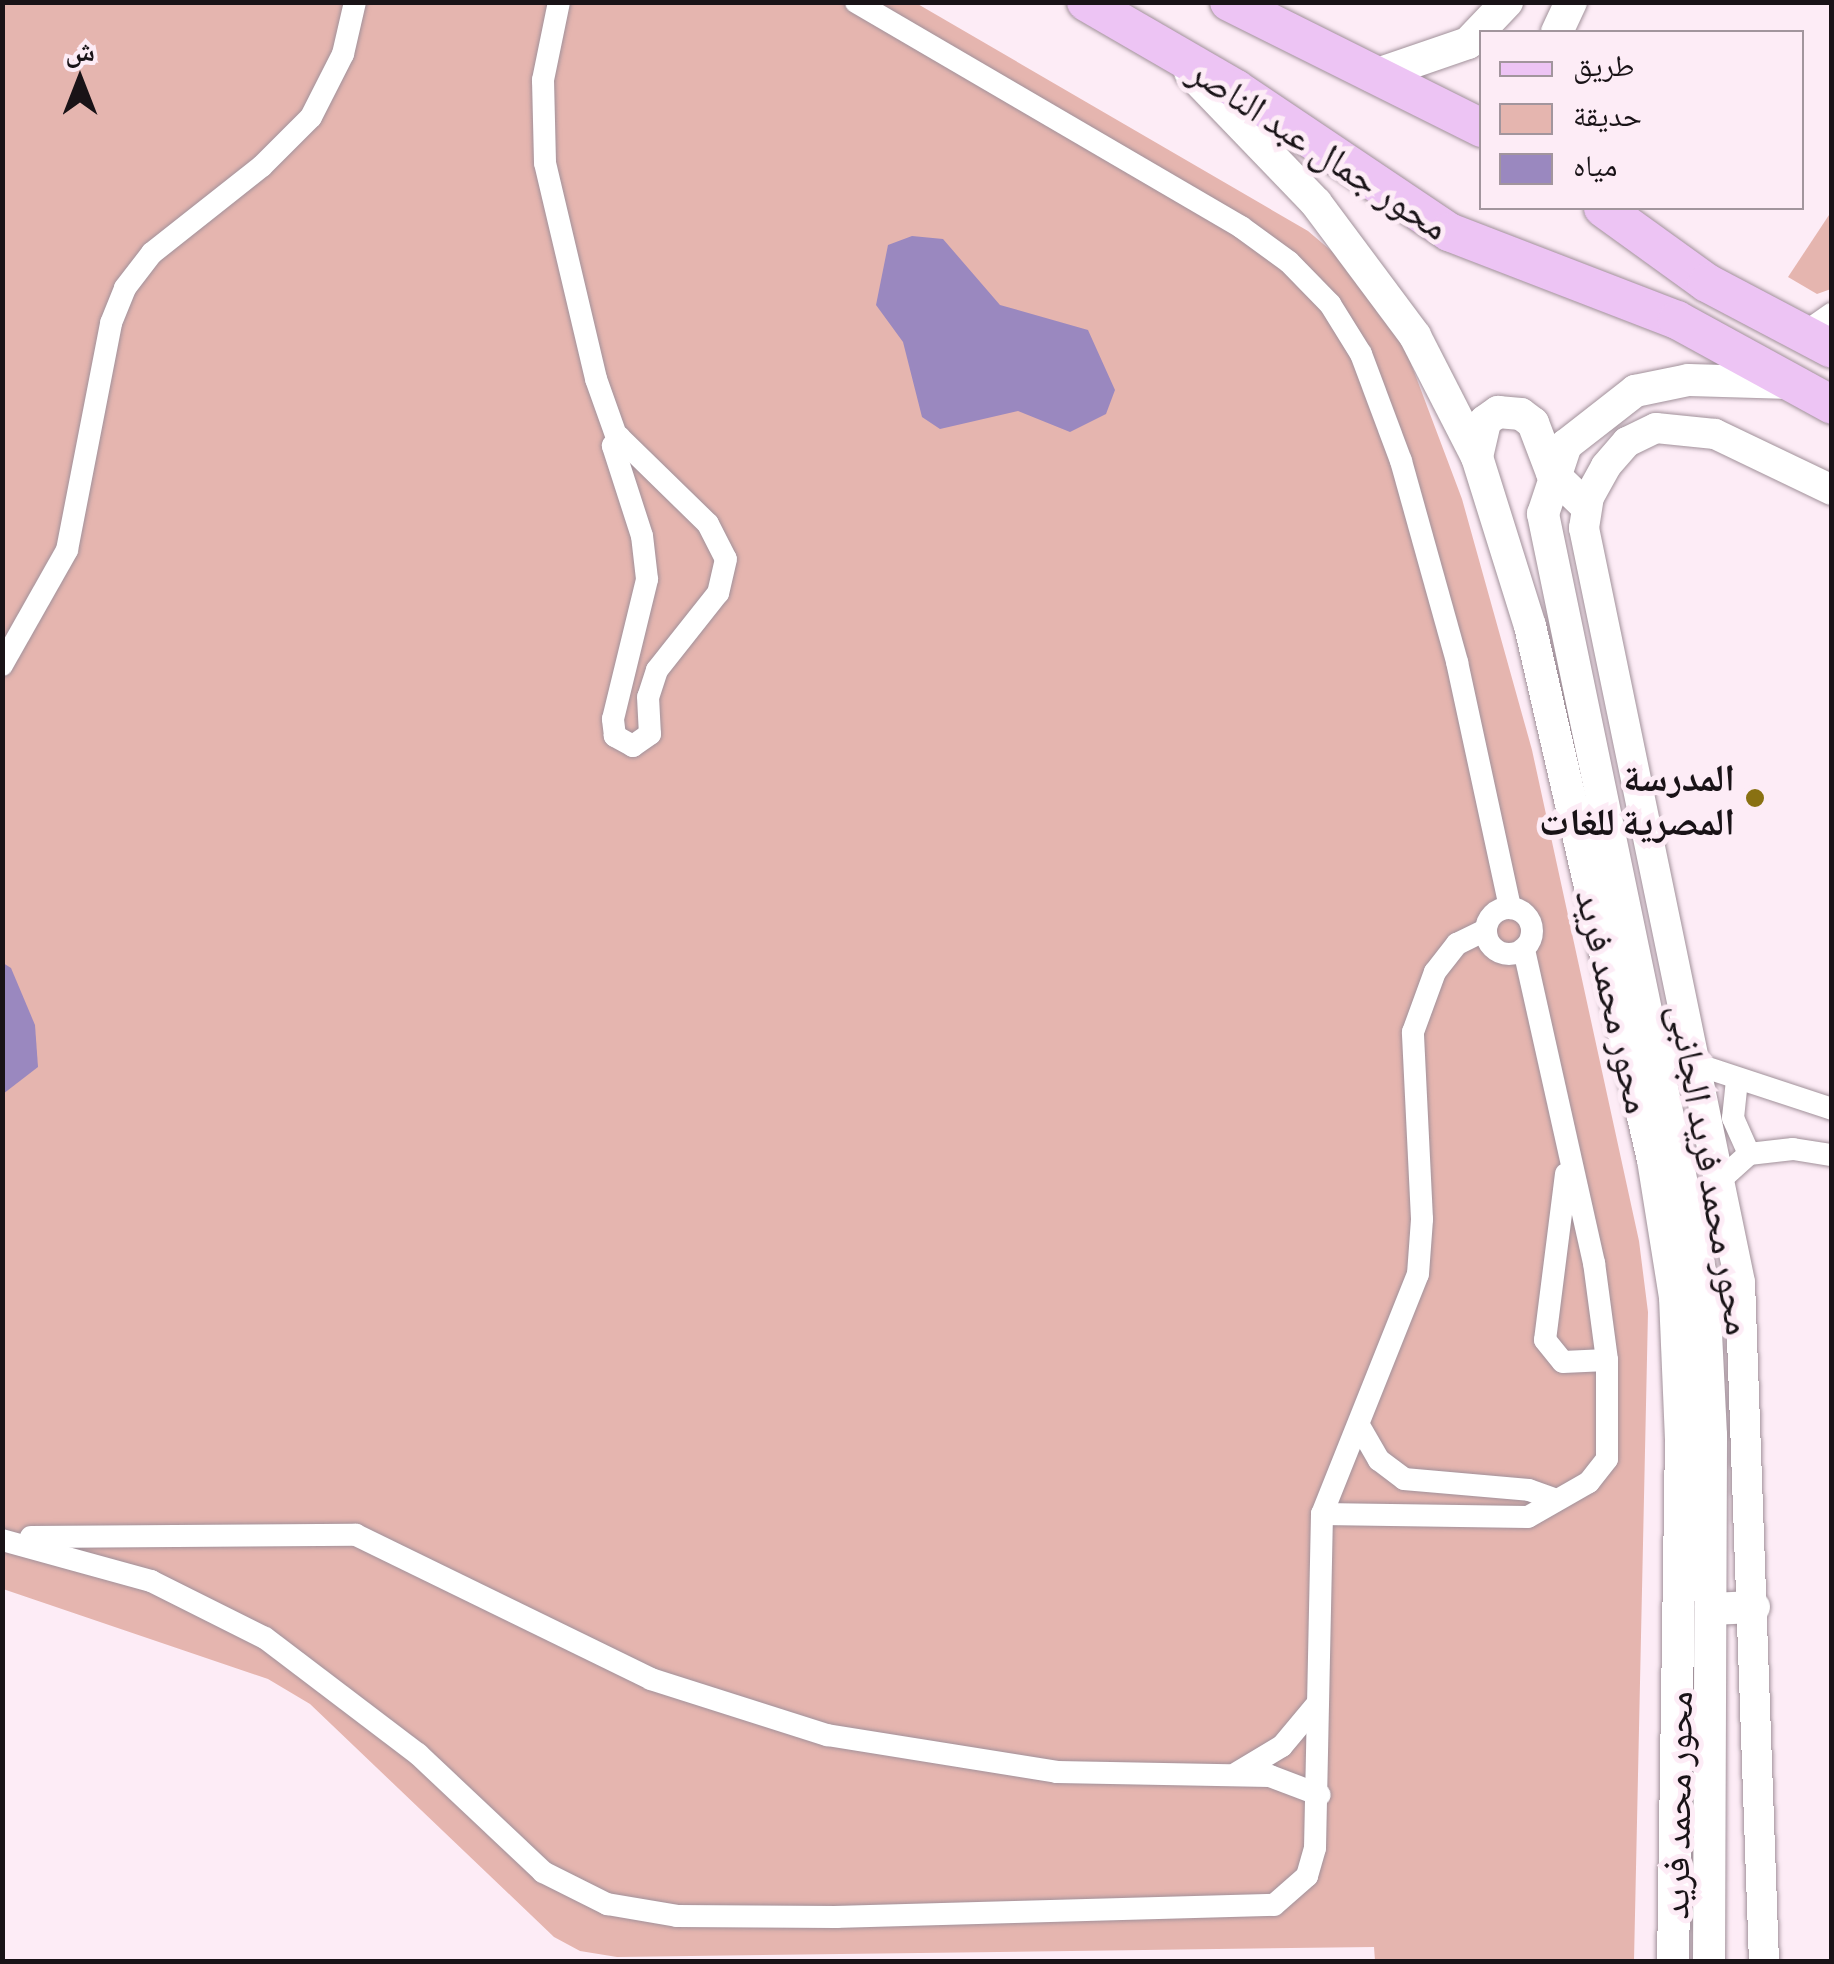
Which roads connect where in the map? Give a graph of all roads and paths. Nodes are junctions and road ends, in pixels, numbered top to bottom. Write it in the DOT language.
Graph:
graph roads {
  1 [pos="355,2"];
  2 [pos="558,2"];
  3 [pos="856,2"];
  4 [pos="1086,2"];
  5 [pos="1229,2"];
  6 [pos="1479,31"];
  7 [pos="1161,45"];
  8 [pos="1372,76"];
  9 [pos="1479,127"];
  10 [pos="1606,210"];
  11 [pos="1822,332"];
  12 [pos="1792,383"];
  13 [pos="1832,405"];
  14 [pos="617,438"];
  15 [pos="1478,457"];
  16 [pos="1552,473"];
  17 [pos="1832,490"];
  18 [pos="1586,506"];
  19 [pos="2,665"];
  20 [pos="1510,908"];
  21 [pos="1486,930"];
  22 [pos="1524,949"];
  23 [pos="1659,1052"];
  24 [pos="1696,1067"];
  25 [pos="1738,1080"];
  26 [pos="1832,1110"];
  27 [pos="1567,1146"];
  28 [pos="1749,1154"];
  29 [pos="1832,1155"];
  30 [pos="1719,1182"];
  31 [pos="1694,1218"];
  32 [pos="1608,1360"];
  33 [pos="1361,1429"];
  34 [pos="1556,1500"];
  35 [pos="1322,1514"];
  36 [pos="2,1538"];
  37 [pos="1754,1607"];
  38 [pos="1711,1609"];
  39 [pos="1318,1702"];
  40 [pos="1234,1775"];
  41 [pos="1320,1795"];
  42 [pos="1673,1962"];
  43 [pos="1709,1962"];
  44 [pos="1764,1962"];
  1 -- 19 [label="street"];
  2 -- 14 [label="street"];
  3 -- 20 [label="street"];
  4 -- 7 [label="main road, محور جمال عبد الناصر"];
  5 -- 8 [label="main road, محور جمال عبد الناصر"];
  6 -- 8 [label="main road"];
  7 -- 12 [label="main road, محور جمال عبد الناصر"];
  7 -- 15 [label="main road, محور محمد فريد"];
  8 -- 9 [label="main road, محور جمال عبد الناصر"];
  10 -- 11 [label="main road"];
  12 -- 13 [label="main road, محور جمال عبد الناصر"];
  12 -- 16 [label="main road, محور محمد فريد"];
  14 -- 14 [label="street"];
  15 -- 16 [label="main road"];
  15 -- 42 [label="main road, محور محمد فريد"];
  16 -- 18 [label="main road"];
  16 -- 23 [label="main road, محور محمد فريد"];
  17 -- 18 [label="street"];
  18 -- 24 [label="street, محور محمد فريد الجانبى"];
  20 -- 21 [label="street"];
  20 -- 22 [label="street"];
  21 -- 22 [label="street"];
  21 -- 33 [label="street"];
  22 -- 27 [label="street"];
  23 -- 24 [label="street"];
  23 -- 31 [label="main road, محور محمد فريد"];
  24 -- 25 [label="street"];
  24 -- 30 [label="street, محور محمد فريد الجانبى"];
  25 -- 26 [label="street"];
  25 -- 28 [label="street"];
  27 -- 32 [label="street"];
  27 -- 32 [label="street"];
  28 -- 29 [label="street"];
  28 -- 30 [label="street"];
  30 -- 31 [label="street"];
  30 -- 37 [label="street, محور محمد فريد الجانبى"];
  31 -- 38 [label="main road, محور محمد فريد"];
  32 -- 34 [label="street"];
  33 -- 34 [label="street"];
  33 -- 35 [label="street"];
  34 -- 35 [label="street"];
  35 -- 39 [label="street"];
  36 -- 40 [label="street"];
  36 -- 41 [label="street"];
  37 -- 38 [label="main road"];
  37 -- 44 [label="street, محور محمد فريد الجانبى"];
  38 -- 43 [label="main road, محور محمد فريد"];
  39 -- 40 [label="street"];
  39 -- 41 [label="street"];
  40 -- 41 [label="street"];
}
